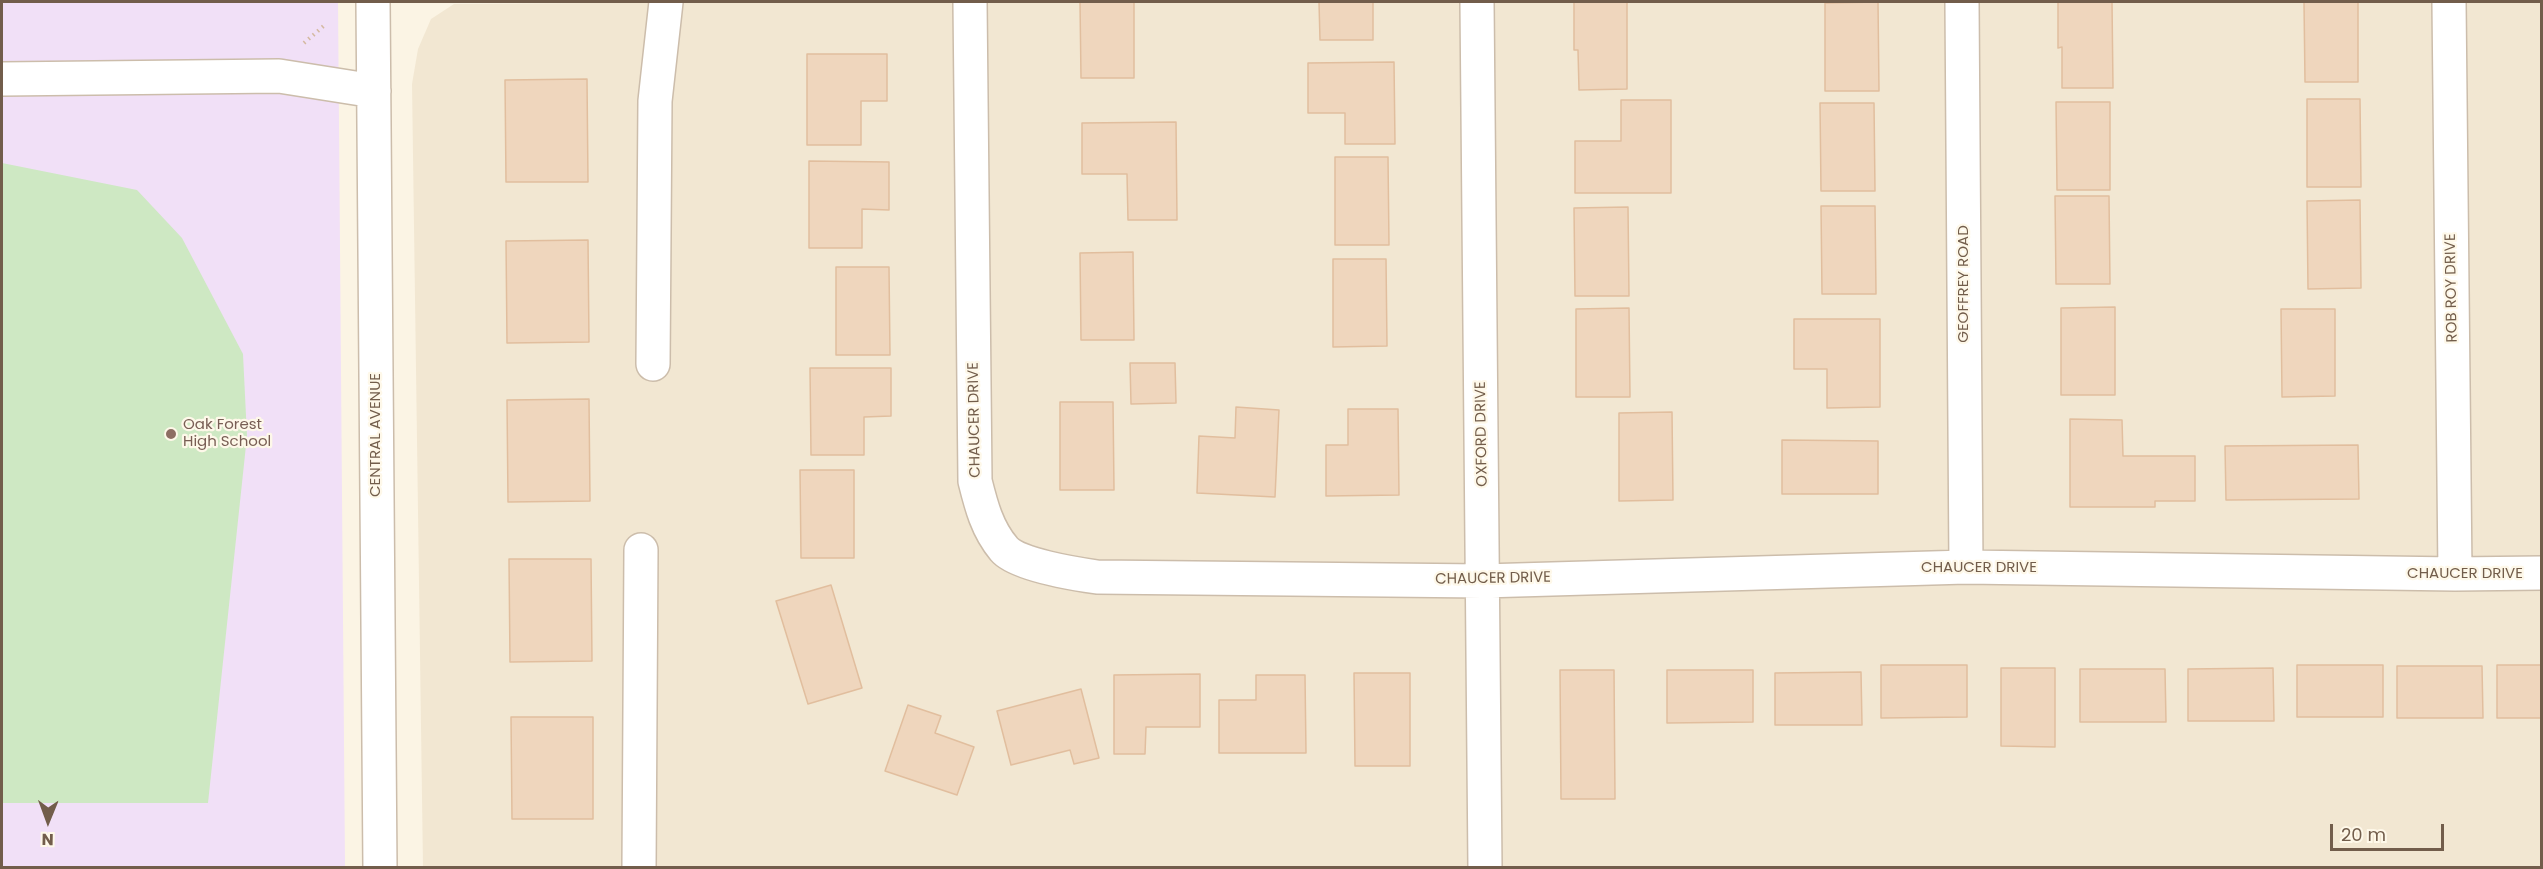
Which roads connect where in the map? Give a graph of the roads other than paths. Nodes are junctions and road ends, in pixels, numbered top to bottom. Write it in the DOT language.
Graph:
graph roads {
  1 [pos="373,2"];
  2 [pos="666,2"];
  3 [pos="970,2"];
  4 [pos="1477,2"];
  5 [pos="1962,2"];
  6 [pos="2449,2"];
  7 [pos="2,79"];
  8 [pos="374,91"];
  9 [pos="653,364"];
  10 [pos="641,550"];
  11 [pos="1966,567"];
  12 [pos="2541,573"];
  13 [pos="2455,574"];
  14 [pos="1484,581"];
  15 [pos="380,867"];
  16 [pos="639,867"];
  17 [pos="1485,867"];
  1 -- 8 [label="street, CENTRAL AVENUE"];
  2 -- 9 [label="street"];
  3 -- 14 [label="street, CHAUCER DRIVE"];
  4 -- 14 [label="street, OXFORD DRIVE"];
  5 -- 11 [label="street, GEOFFREY ROAD"];
  6 -- 13 [label="street, ROB ROY DRIVE"];
  7 -- 8 [label="street"];
  8 -- 15 [label="street, CENTRAL AVENUE"];
  10 -- 16 [label="street"];
  11 -- 13 [label="street, CHAUCER DRIVE"];
  11 -- 14 [label="street, CHAUCER DRIVE"];
  12 -- 13 [label="street, CHAUCER DRIVE"];
  14 -- 17 [label="street, OXFORD DRIVE"];
}
